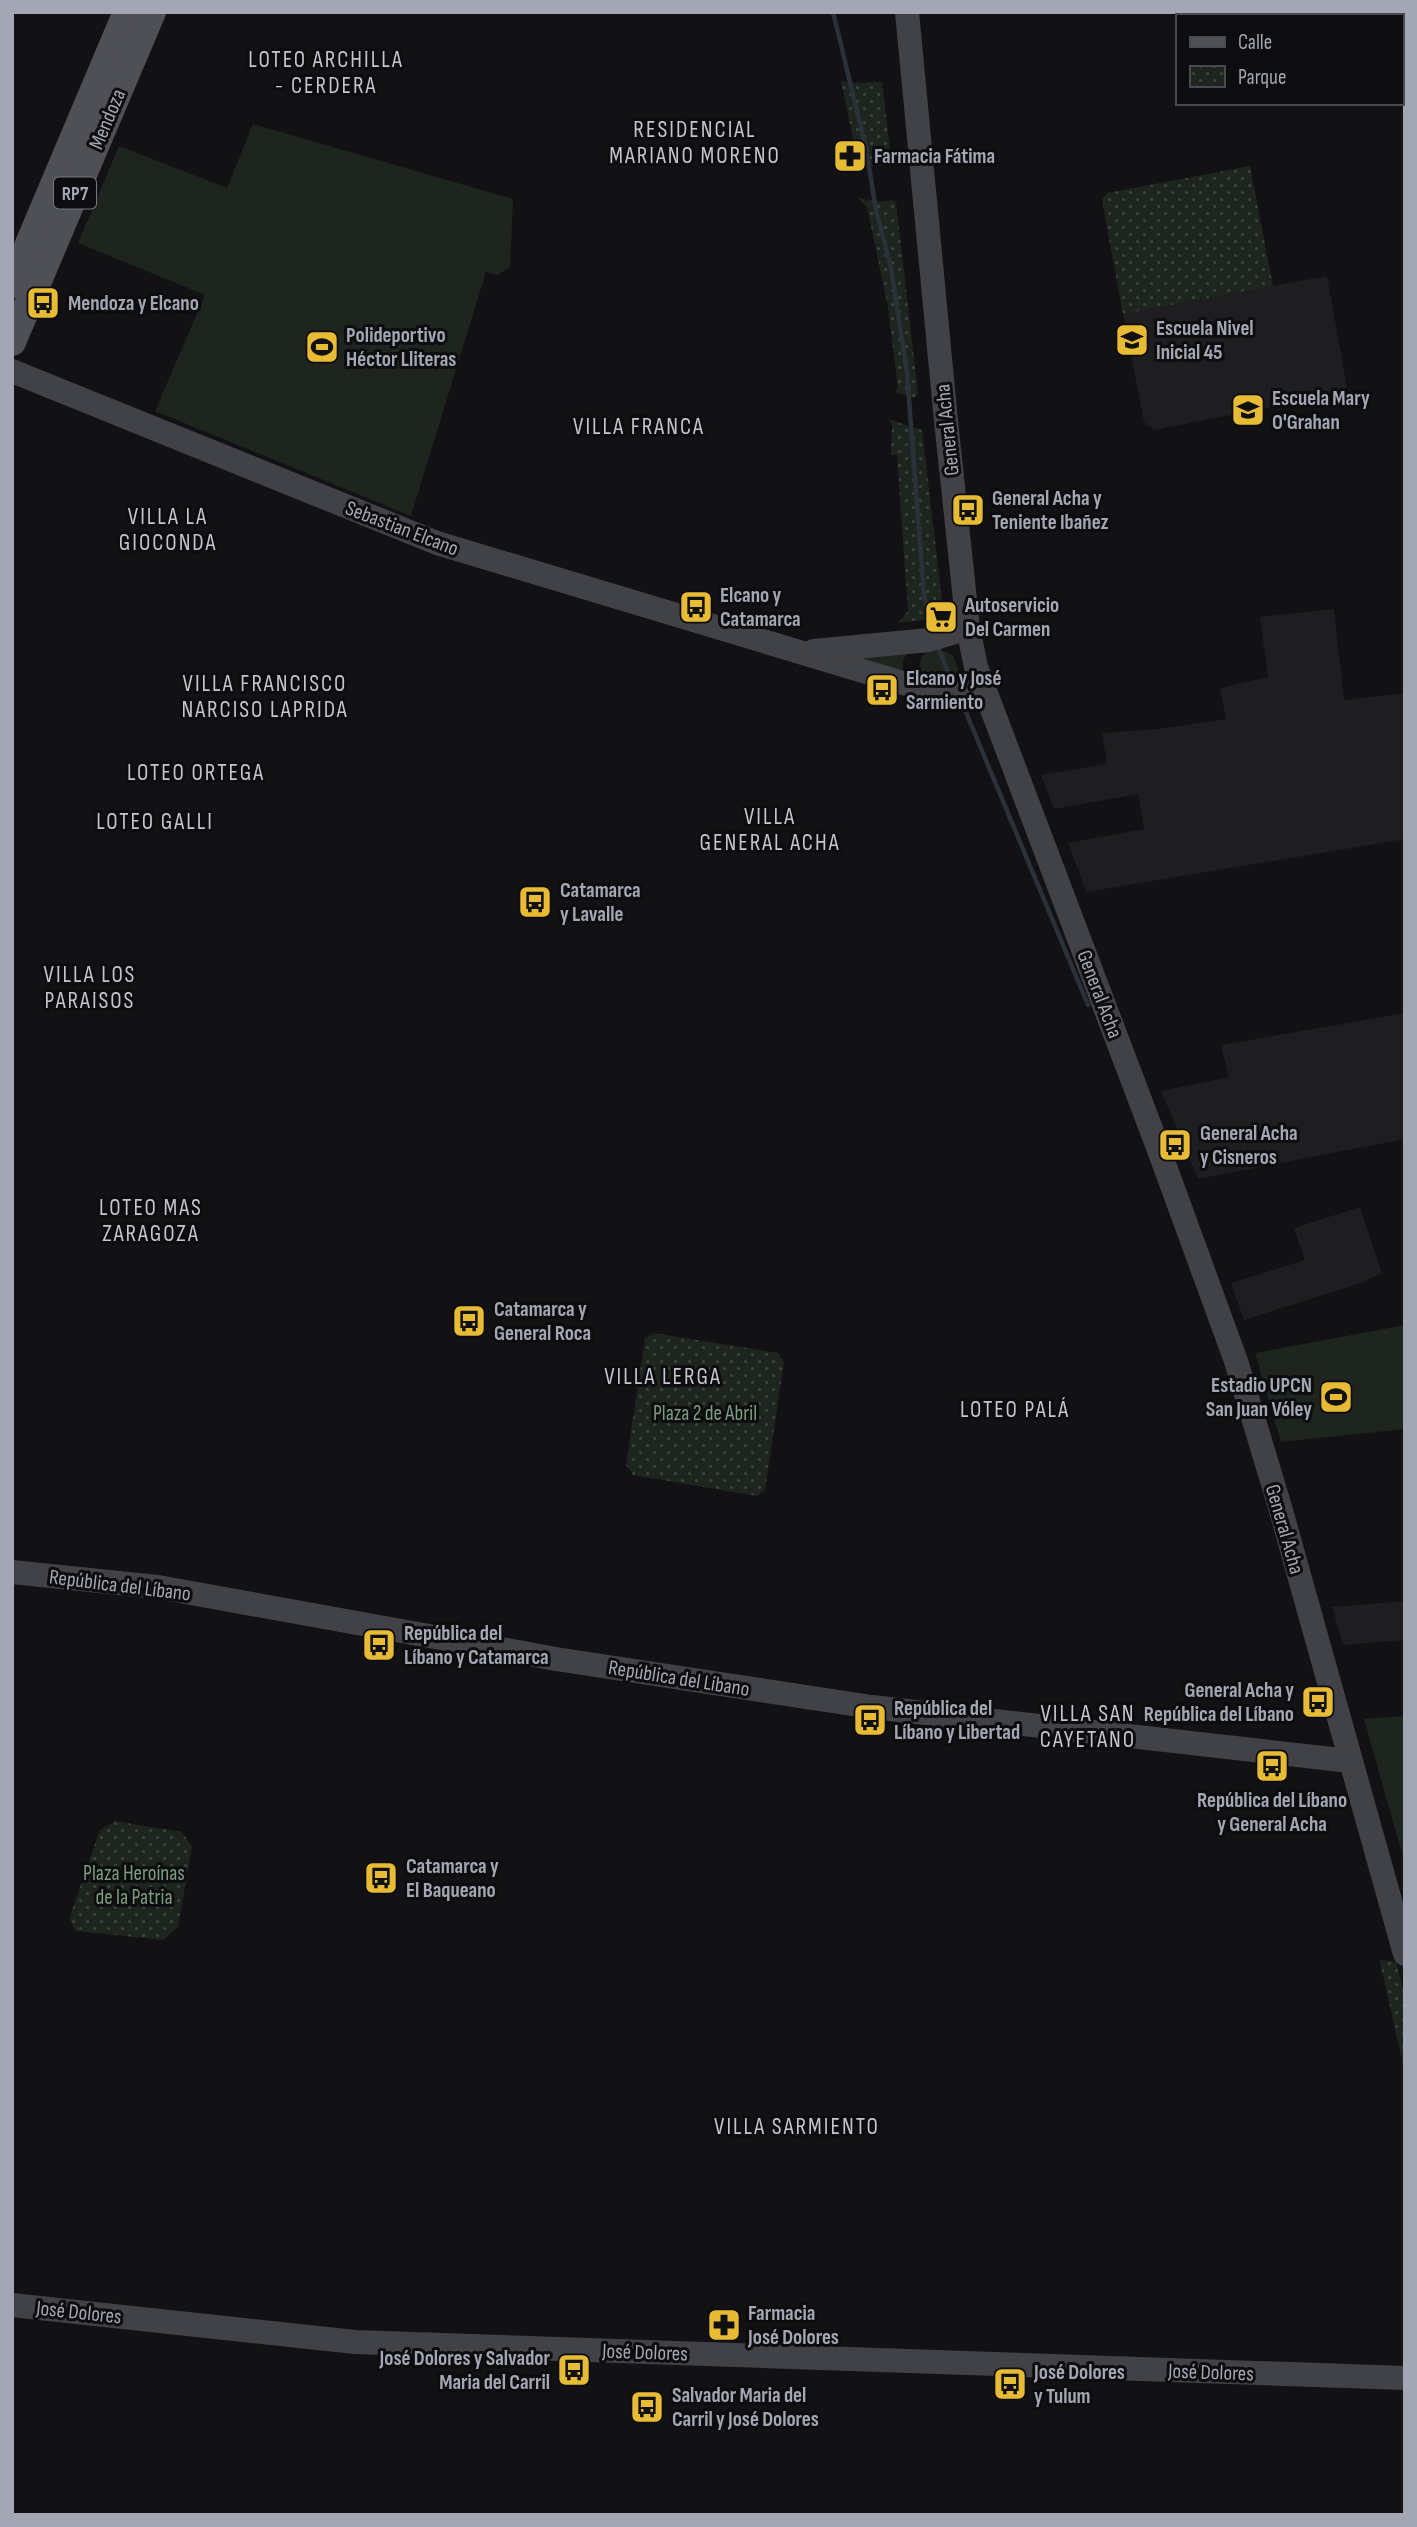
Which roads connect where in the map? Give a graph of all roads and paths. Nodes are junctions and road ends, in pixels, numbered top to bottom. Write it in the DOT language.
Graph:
graph roads {
  1 [pos="127,12"];
  2 [pos="152,12"];
  3 [pos="907,12"];
  4 [pos="12,284"];
  5 [pos="12,342"];
  6 [pos="12,371"];
  7 [pos="968,628"];
  8 [pos="803,652"];
  9 [pos="980,680"];
  10 [pos="12,1572"];
  11 [pos="1350,1760"];
  12 [pos="1405,1954"];
  13 [pos="12,2305"];
  14 [pos="1405,2378"];
  1 -- 4 [label="main road, Mendoza / RP7"];
  2 -- 5 [label="main road, Mendoza / RP7"];
  3 -- 7 [label="main road, General Acha"];
  6 -- 8 [label="main road, Sebastian Elcano"];
  7 -- 8 [label="main road, Sebastian Elcano"];
  7 -- 9 [label="main road, General Acha"];
  8 -- 9 [label="main road, Sebastian Elcano"];
  9 -- 11 [label="main road, General Acha"];
  10 -- 11 [label="main road, República del Líbano"];
  11 -- 12 [label="main road, General Acha"];
  13 -- 14 [label="main road, José Dolores"];
}
